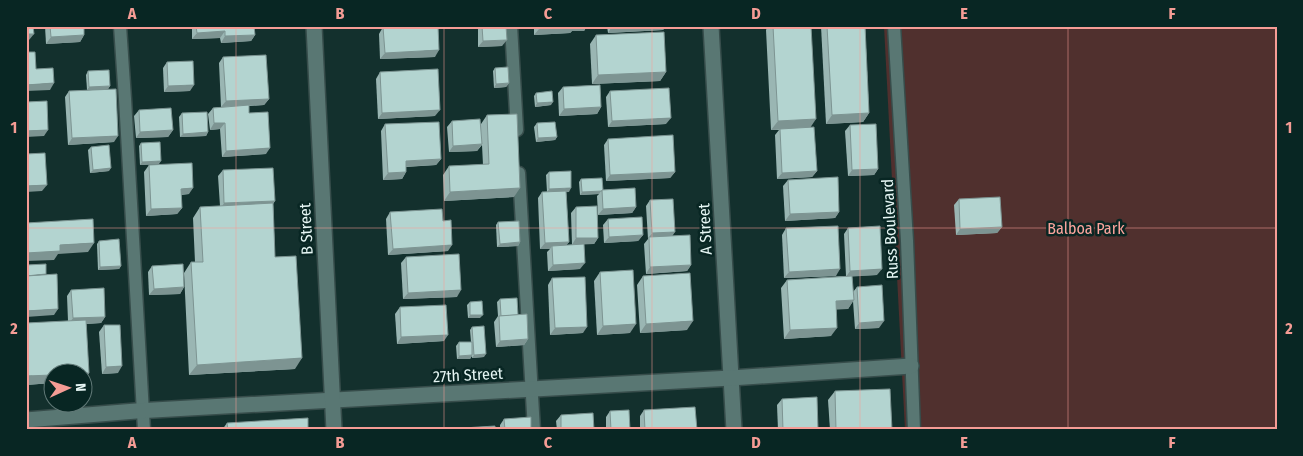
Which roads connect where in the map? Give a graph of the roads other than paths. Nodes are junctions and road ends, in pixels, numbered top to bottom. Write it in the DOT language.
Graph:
graph roads {
  1 [pos="120,26"];
  2 [pos="314,26"];
  3 [pos="511,26"];
  4 [pos="711,26"];
  5 [pos="894,26"];
  6 [pos="518,144"];
  7 [pos="519,163"];
  8 [pos="911,366"];
  9 [pos="731,378"];
  10 [pos="532,389"];
  11 [pos="332,401"];
  12 [pos="143,411"];
  13 [pos="26,420"];
  14 [pos="144,430"];
  15 [pos="334,430"];
  16 [pos="534,430"];
  17 [pos="734,430"];
  18 [pos="914,430"];
  1 -- 12 [label="lane"];
  2 -- 11 [label="street, B Street"];
  3 -- 6 [label="lane"];
  4 -- 9 [label="street, A Street"];
  5 -- 8 [label="lane, Russ Boulevard"];
  7 -- 10 [label="lane"];
  8 -- 9 [label="street, 27th Street"];
  8 -- 18 [label="lane, Russ Boulevard"];
  9 -- 10 [label="street, 27th Street"];
  9 -- 17 [label="street, A Street"];
  10 -- 11 [label="street, 27th Street"];
  10 -- 16 [label="lane"];
  11 -- 12 [label="street, 27th Street"];
  11 -- 15 [label="street, B Street"];
  12 -- 13 [label="street, 27th Street"];
  12 -- 14 [label="lane"];
}
